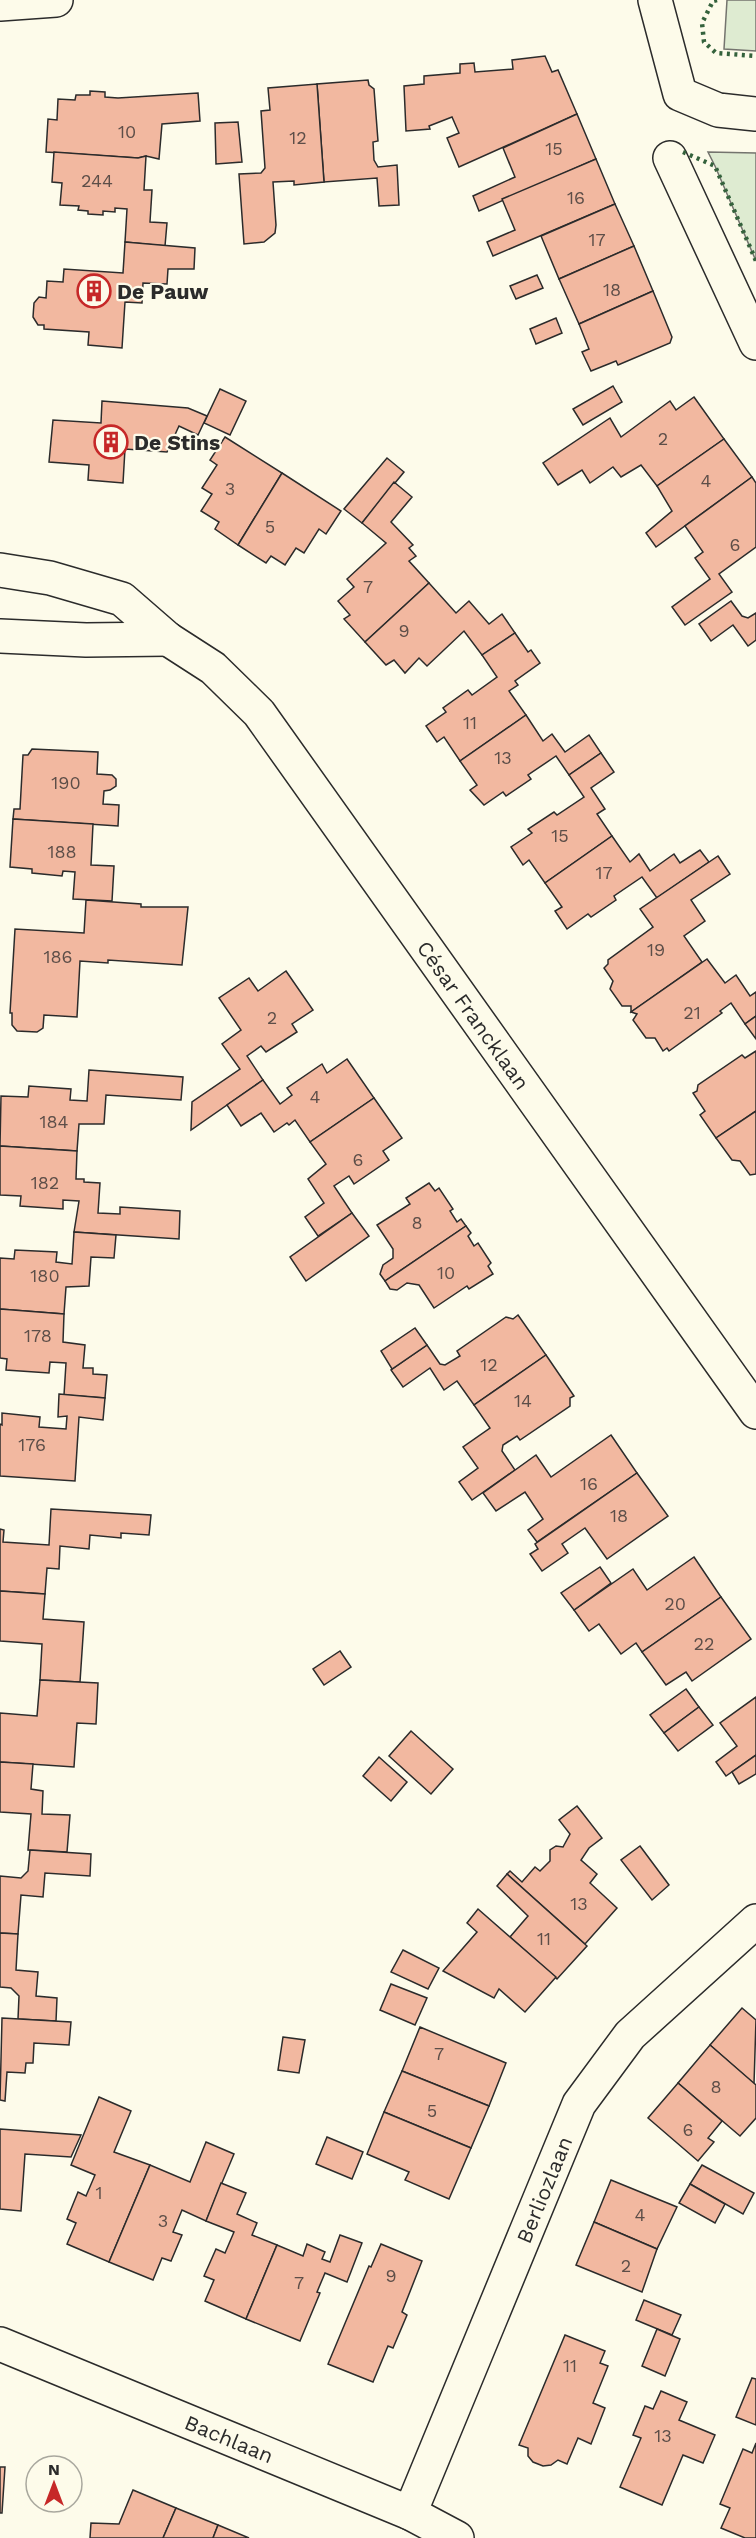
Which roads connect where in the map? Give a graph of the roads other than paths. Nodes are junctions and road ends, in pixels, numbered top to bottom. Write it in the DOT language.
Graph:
graph roads {
  1 [pos="56,0"];
  2 [pos="655,0"];
  3 [pos="0,4"];
  4 [pos="756,114"];
  5 [pos="670,158"];
  6 [pos="756,343"];
  7 [pos="0,570"];
  8 [pos="0,636"];
  9 [pos="168,639"];
  10 [pos="756,1412"];
  11 [pos="756,1921"];
  12 [pos="0,2344"];
  13 [pos="410,2513"];
  14 [pos="457,2538"];
  1 -- 3 [label="street"];
  2 -- 4 [label="street"];
  5 -- 6 [label="street"];
  7 -- 9 [label="street, César Francklaan"];
  8 -- 9 [label="street"];
  9 -- 10 [label="street, César Francklaan"];
  11 -- 13 [label="street, Berliozlaan"];
  12 -- 13 [label="street, Bachlaan"];
  13 -- 14 [label="street, Bachlaan"];
}
